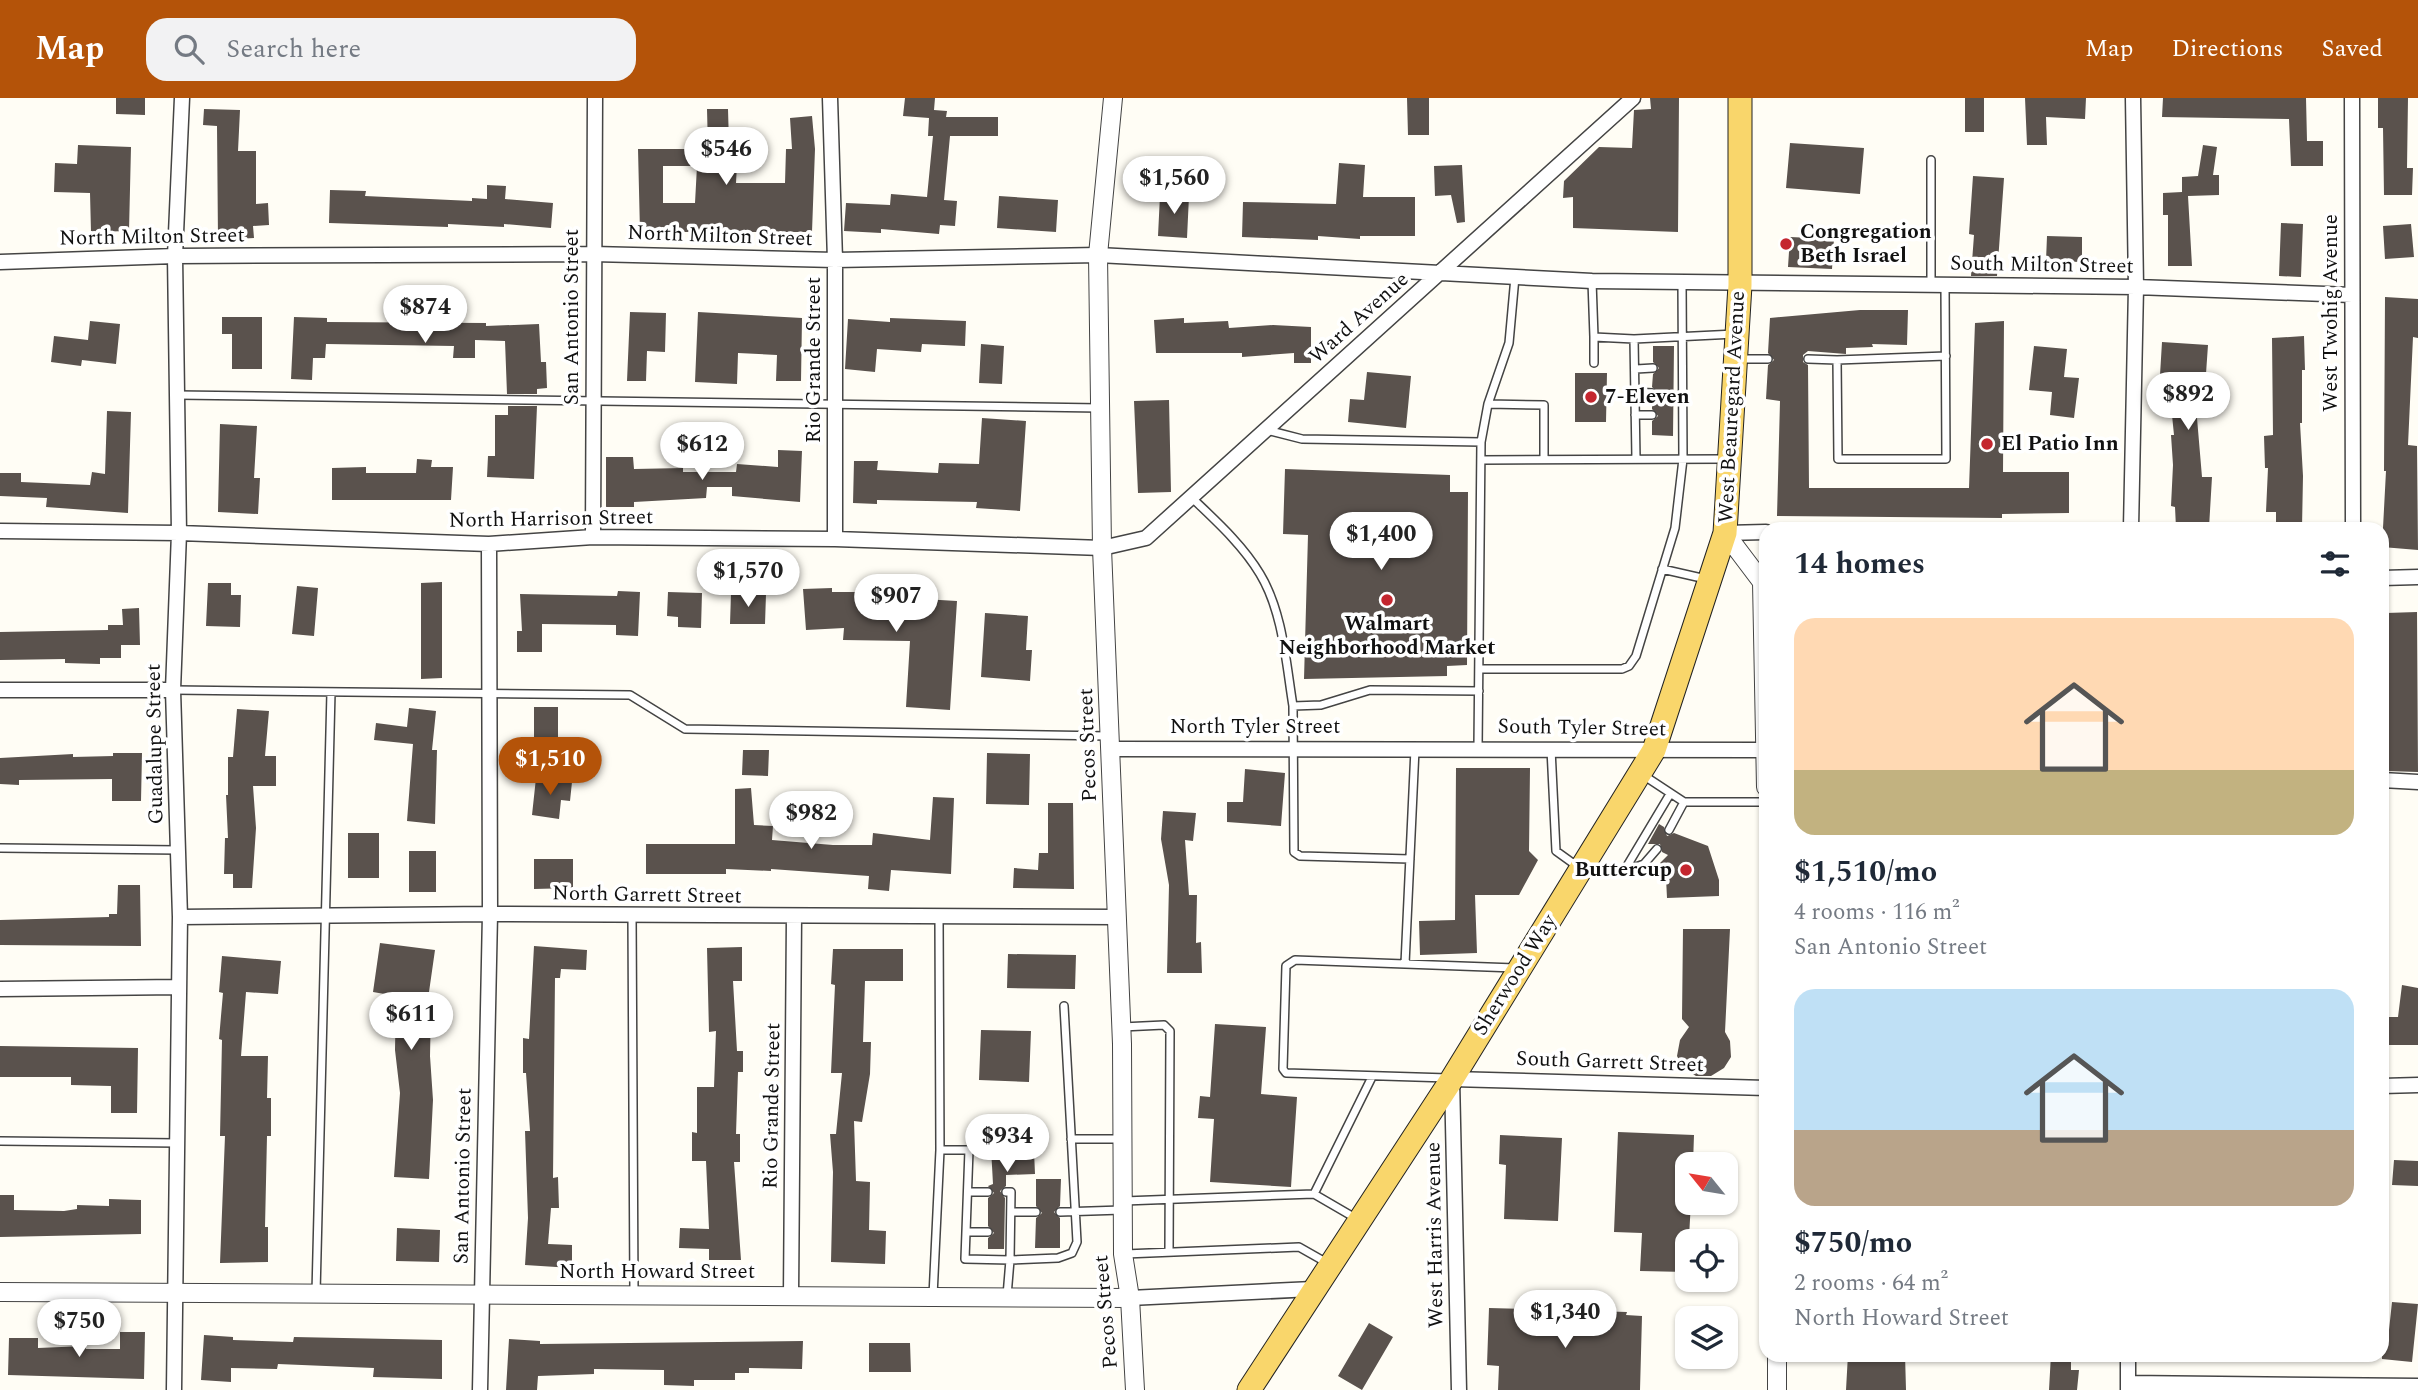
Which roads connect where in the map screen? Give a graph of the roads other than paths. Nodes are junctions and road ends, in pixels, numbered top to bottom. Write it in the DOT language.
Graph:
graph roads {
  1 [pos="182,98"];
  2 [pos="596,98"];
  3 [pos="830,98"];
  4 [pos="1113,98"];
  5 [pos="1633,98"];
  6 [pos="1740,98"];
  7 [pos="2133,98"];
  8 [pos="2352,98"];
  9 [pos="1931,160"];
  10 [pos="593,254"];
  11 [pos="1098,255"];
  12 [pos="175,256"];
  13 [pos="835,260"];
  14 [pos="0,262"];
  15 [pos="1438,275"];
  16 [pos="1515,277"];
  17 [pos="1592,281"];
  18 [pos="1682,282"];
  19 [pos="1740,285"];
  20 [pos="1938,285"];
  21 [pos="2136,287"];
  22 [pos="2352,295"];
  23 [pos="1737,334"];
  24 [pos="1683,335"];
  25 [pos="1594,337"];
  26 [pos="1634,339"];
  27 [pos="1946,356"];
  28 [pos="1735,359"];
  29 [pos="1768,359"];
  30 [pos="1808,359"];
  31 [pos="1837,360"];
  32 [pos="1594,363"];
  33 [pos="1653,368"];
  34 [pos="1683,368"];
  35 [pos="1636,369"];
  36 [pos="1674,369"];
  37 [pos="1636,392"];
  38 [pos="1683,392"];
  39 [pos="1652,393"];
  40 [pos="1674,393"];
  41 [pos="177,395"];
  42 [pos="593,401"];
  43 [pos="835,404"];
  44 [pos="1488,404"];
  45 [pos="1100,408"];
  46 [pos="1635,415"];
  47 [pos="1652,415"];
  48 [pos="1673,415"];
  49 [pos="1683,415"];
  50 [pos="1266,429"];
  51 [pos="1480,442"];
  52 [pos="1544,459"];
  53 [pos="1636,459"];
  54 [pos="1683,459"];
  55 [pos="1729,459"];
  56 [pos="1481,460"];
  57 [pos="1191,497"];
  58 [pos="2131,522"];
  59 [pos="2353,522"];
  60 [pos="0,531"];
  61 [pos="180,533"];
  62 [pos="1725,533"];
  63 [pos="1759,533"];
  64 [pos="593,537"];
  65 [pos="835,539"];
  66 [pos="489,544"];
  67 [pos="1102,548"];
  68 [pos="1662,569"];
  69 [pos="2418,577"];
  70 [pos="1759,578"];
  71 [pos="2389,578"];
  72 [pos="1709,579"];
  73 [pos="1479,669"];
  74 [pos="0,690"];
  75 [pos="173,690"];
  76 [pos="1479,691"];
  77 [pos="331,692"];
  78 [pos="489,694"];
  79 [pos="1293,706"];
  80 [pos="1112,743"];
  81 [pos="1398,747"];
  82 [pos="1294,748"];
  83 [pos="1478,748"];
  84 [pos="1415,749"];
  85 [pos="1551,749"];
  86 [pos="1654,750"];
  87 [pos="1759,750"];
  88 [pos="1639,773"];
  89 [pos="2389,780"];
  90 [pos="2418,782"];
  91 [pos="1670,794"];
  92 [pos="1684,802"];
  93 [pos="1759,802"];
  94 [pos="1669,830"];
  95 [pos="0,848"];
  96 [pos="1657,849"];
  97 [pos="178,850"];
  98 [pos="1410,859"];
  99 [pos="1581,869"];
  100 [pos="1623,872"];
  101 [pos="490,914"];
  102 [pos="325,915"];
  103 [pos="632,915"];
  104 [pos="180,917"];
  105 [pos="794,917"];
  106 [pos="939,917"];
  107 [pos="1115,917"];
  108 [pos="1405,964"];
  109 [pos="1520,968"];
  110 [pos="179,987"];
  111 [pos="0,989"];
  112 [pos="1064,1006"];
  113 [pos="1121,1027"];
  114 [pos="1372,1077"];
  115 [pos="1452,1079"];
  116 [pos="2418,1085"];
  117 [pos="2389,1086"];
  118 [pos="1759,1088"];
  119 [pos="1071,1139"];
  120 [pos="1122,1139"];
  121 [pos="0,1141"];
  122 [pos="177,1143"];
  123 [pos="940,1150"];
  124 [pos="968,1192"];
  125 [pos="988,1192"];
  126 [pos="1006,1192"];
  127 [pos="1314,1195"];
  128 [pos="1169,1200"];
  129 [pos="1123,1205"];
  130 [pos="1011,1212"];
  131 [pos="1036,1212"];
  132 [pos="1060,1212"];
  133 [pos="1075,1212"];
  134 [pos="1359,1219"];
  135 [pos="966,1232"];
  136 [pos="988,1232"];
  137 [pos="1169,1251"];
  138 [pos="1123,1254"];
  139 [pos="1010,1260"];
  140 [pos="1329,1264"];
  141 [pos="1312,1289"];
  142 [pos="0,1292"];
  143 [pos="176,1293"];
  144 [pos="316,1293"];
  145 [pos="481,1294"];
  146 [pos="634,1295"];
  147 [pos="791,1296"];
  148 [pos="933,1296"];
  149 [pos="1007,1297"];
  150 [pos="1130,1298"];
  151 [pos="1777,1362"];
  152 [pos="2128,1362"];
  153 [pos="2418,1386"];
  154 [pos="2128,1387"];
  155 [pos="174,1390"];
  156 [pos="480,1390"];
  157 [pos="1135,1390"];
  158 [pos="1248,1390"];
  159 [pos="1459,1390"];
  160 [pos="1777,1390"];
  1 -- 12 [label="street, Guadalupe Street"];
  2 -- 10 [label="street, San Antonio Street"];
  3 -- 13 [label="street, Rio Grande Street"];
  4 -- 11 [label="street, Pecos Street"];
  5 -- 15 [label="street, Ward Avenue"];
  6 -- 19 [label="main road, West Beauregard Avenue"];
  7 -- 21 [label="street"];
  8 -- 22 [label="street, West Twohig Avenue"];
  9 -- 20 [label="lane"];
  10 -- 12 [label="street, North Milton Street"];
  10 -- 13 [label="street, North Milton Street"];
  10 -- 42 [label="street, San Antonio Street"];
  11 -- 13 [label="street, North Milton Street"];
  11 -- 15 [label="street, North Milton Street"];
  11 -- 45 [label="street, Pecos Street"];
  12 -- 14 [label="street, North Milton Street"];
  12 -- 41 [label="street, Guadalupe Street"];
  13 -- 43 [label="street, Rio Grande Street"];
  15 -- 16 [label="street, South Milton Street"];
  15 -- 50 [label="street, Ward Avenue"];
  16 -- 17 [label="street, South Milton Street"];
  16 -- 44 [label="lane"];
  17 -- 18 [label="street, South Milton Street"];
  17 -- 25 [label="lane"];
  18 -- 19 [label="street, South Milton Street"];
  18 -- 24 [label="lane"];
  19 -- 20 [label="street, South Milton Street"];
  19 -- 23 [label="main road, West Beauregard Avenue"];
  20 -- 21 [label="street, South Milton Street"];
  20 -- 27 [label="lane"];
  21 -- 22 [label="street, South Milton Street"];
  21 -- 58 [label="street"];
  22 -- 59 [label="street, West Twohig Avenue"];
  23 -- 24 [label="lane"];
  23 -- 28 [label="main road, West Beauregard Avenue"];
  24 -- 26 [label="lane"];
  24 -- 34 [label="lane"];
  25 -- 26 [label="lane"];
  25 -- 32 [label="lane"];
  26 -- 35 [label="lane"];
  27 -- 31 [label="lane"];
  27 -- 31 [label="lane"];
  28 -- 29 [label="lane"];
  28 -- 55 [label="main road, West Beauregard Avenue"];
  30 -- 31 [label="lane"];
  33 -- 35 [label="lane"];
  34 -- 36 [label="lane"];
  34 -- 38 [label="lane"];
  35 -- 37 [label="lane"];
  37 -- 39 [label="lane"];
  37 -- 46 [label="lane"];
  38 -- 40 [label="lane"];
  38 -- 49 [label="lane"];
  41 -- 42 [label="lane"];
  41 -- 61 [label="street, Guadalupe Street"];
  42 -- 43 [label="lane"];
  42 -- 64 [label="street, San Antonio Street"];
  43 -- 45 [label="lane"];
  43 -- 65 [label="street, Rio Grande Street"];
  44 -- 51 [label="lane"];
  44 -- 52 [label="lane"];
  45 -- 67 [label="street, Pecos Street"];
  46 -- 47 [label="lane"];
  46 -- 53 [label="lane"];
  48 -- 49 [label="lane"];
  49 -- 54 [label="lane"];
  50 -- 51 [label="lane"];
  50 -- 57 [label="street, Ward Avenue"];
  51 -- 56 [label="lane"];
  52 -- 53 [label="lane"];
  52 -- 56 [label="lane"];
  53 -- 54 [label="lane"];
  54 -- 55 [label="lane"];
  54 -- 68 [label="lane"];
  55 -- 62 [label="main road, West Beauregard Avenue"];
  56 -- 73 [label="lane"];
  57 -- 67 [label="street, Ward Avenue"];
  57 -- 79 [label="lane"];
  60 -- 61 [label="street, North Harrison Street"];
  61 -- 66 [label="street, North Harrison Street"];
  61 -- 75 [label="street, Guadalupe Street"];
  62 -- 63 [label="street"];
  62 -- 70 [label="street, West Beauregard Avenue"];
  62 -- 72 [label="main road, Sherwood Way"];
  64 -- 65 [label="street, North Harrison Street"];
  64 -- 66 [label="street, North Harrison Street"];
  65 -- 67 [label="street, North Harrison Street"];
  66 -- 78 [label="street, San Antonio Street"];
  67 -- 80 [label="street, Pecos Street"];
  68 -- 72 [label="lane"];
  68 -- 73 [label="lane"];
  69 -- 71 [label="street"];
  72 -- 86 [label="main road, Sherwood Way"];
  73 -- 76 [label="lane"];
  74 -- 75 [label="street"];
  75 -- 77 [label="lane"];
  75 -- 97 [label="street, Guadalupe Street"];
  76 -- 79 [label="lane"];
  76 -- 83 [label="lane"];
  77 -- 78 [label="lane"];
  77 -- 102 [label="lane"];
  78 -- 80 [label="lane"];
  78 -- 101 [label="street, San Antonio Street"];
  79 -- 82 [label="lane"];
  80 -- 82 [label="street, North Tyler Street"];
  80 -- 107 [label="street, Pecos Street"];
  81 -- 82 [label="street, North Tyler Street"];
  81 -- 84 [label="street, South Tyler Street"];
  82 -- 98 [label="lane"];
  83 -- 84 [label="street, South Tyler Street"];
  83 -- 85 [label="street, South Tyler Street"];
  84 -- 98 [label="lane"];
  85 -- 86 [label="street, South Tyler Street"];
  85 -- 99 [label="lane"];
  86 -- 87 [label="street, South Tyler Street"];
  86 -- 88 [label="main road, Sherwood Way"];
  88 -- 91 [label="lane"];
  88 -- 99 [label="main road, Sherwood Way"];
  89 -- 90 [label="street"];
  91 -- 92 [label="lane"];
  91 -- 100 [label="lane"];
  92 -- 93 [label="lane"];
  92 -- 94 [label="lane"];
  95 -- 97 [label="lane"];
  96 -- 100 [label="lane"];
  97 -- 104 [label="street, Guadalupe Street"];
  98 -- 108 [label="lane"];
  99 -- 100 [label="lane"];
  99 -- 109 [label="main road, Sherwood Way"];
  101 -- 102 [label="street, North Garrett Street"];
  101 -- 103 [label="street, North Garrett Street"];
  101 -- 145 [label="street, San Antonio Street"];
  102 -- 104 [label="street, North Garrett Street"];
  102 -- 144 [label="lane"];
  103 -- 105 [label="street, North Garrett Street"];
  103 -- 146 [label="lane"];
  104 -- 110 [label="street, Guadalupe Street"];
  105 -- 106 [label="street, North Garrett Street"];
  105 -- 147 [label="street, Rio Grande Street"];
  106 -- 107 [label="street, North Garrett Street"];
  106 -- 123 [label="lane"];
  107 -- 113 [label="street, Pecos Street"];
  108 -- 109 [label="lane"];
  108 -- 114 [label="lane"];
  109 -- 115 [label="main road, Sherwood Way"];
  110 -- 111 [label="street"];
  110 -- 122 [label="street, Guadalupe Street"];
  112 -- 119 [label="lane"];
  113 -- 120 [label="street, Pecos Street"];
  113 -- 128 [label="lane"];
  114 -- 115 [label="lane"];
  114 -- 127 [label="lane"];
  115 -- 118 [label="street, South Garrett Street"];
  115 -- 134 [label="main road, Sherwood Way"];
  115 -- 159 [label="street, West Harris Avenue"];
  116 -- 117 [label="street"];
  119 -- 120 [label="lane"];
  119 -- 133 [label="lane"];
  120 -- 129 [label="street, Pecos Street"];
  121 -- 122 [label="lane"];
  122 -- 143 [label="street, Guadalupe Street"];
  123 -- 124 [label="lane"];
  123 -- 148 [label="lane"];
  124 -- 125 [label="lane"];
  124 -- 135 [label="lane"];
  126 -- 130 [label="lane"];
  127 -- 128 [label="lane"];
  127 -- 134 [label="lane"];
  128 -- 129 [label="lane"];
  128 -- 137 [label="lane"];
  129 -- 133 [label="lane"];
  129 -- 138 [label="street, Pecos Street"];
  130 -- 131 [label="lane"];
  130 -- 139 [label="lane"];
  132 -- 133 [label="lane"];
  133 -- 139 [label="lane"];
  134 -- 140 [label="main road, Sherwood Way"];
  135 -- 136 [label="lane"];
  135 -- 139 [label="lane"];
  137 -- 138 [label="lane"];
  137 -- 140 [label="lane"];
  138 -- 150 [label="street, Pecos Street"];
  139 -- 149 [label="lane"];
  140 -- 141 [label="main road, Sherwood Way"];
  141 -- 150 [label="street, North Howard Street"];
  141 -- 158 [label="main road, Sherwood Way"];
  142 -- 143 [label="street, North Howard Street"];
  143 -- 144 [label="street, North Howard Street"];
  143 -- 155 [label="street, Guadalupe Street"];
  144 -- 145 [label="street, North Howard Street"];
  145 -- 146 [label="street, North Howard Street"];
  145 -- 156 [label="street, San Antonio Street"];
  146 -- 147 [label="street, North Howard Street"];
  147 -- 148 [label="street, North Howard Street"];
  148 -- 149 [label="street, North Howard Street"];
  149 -- 150 [label="street, North Howard Street"];
  150 -- 157 [label="street, Pecos Street"];
  151 -- 160 [label="street"];
  152 -- 154 [label="street"];
  153 -- 154 [label="street"];
}
